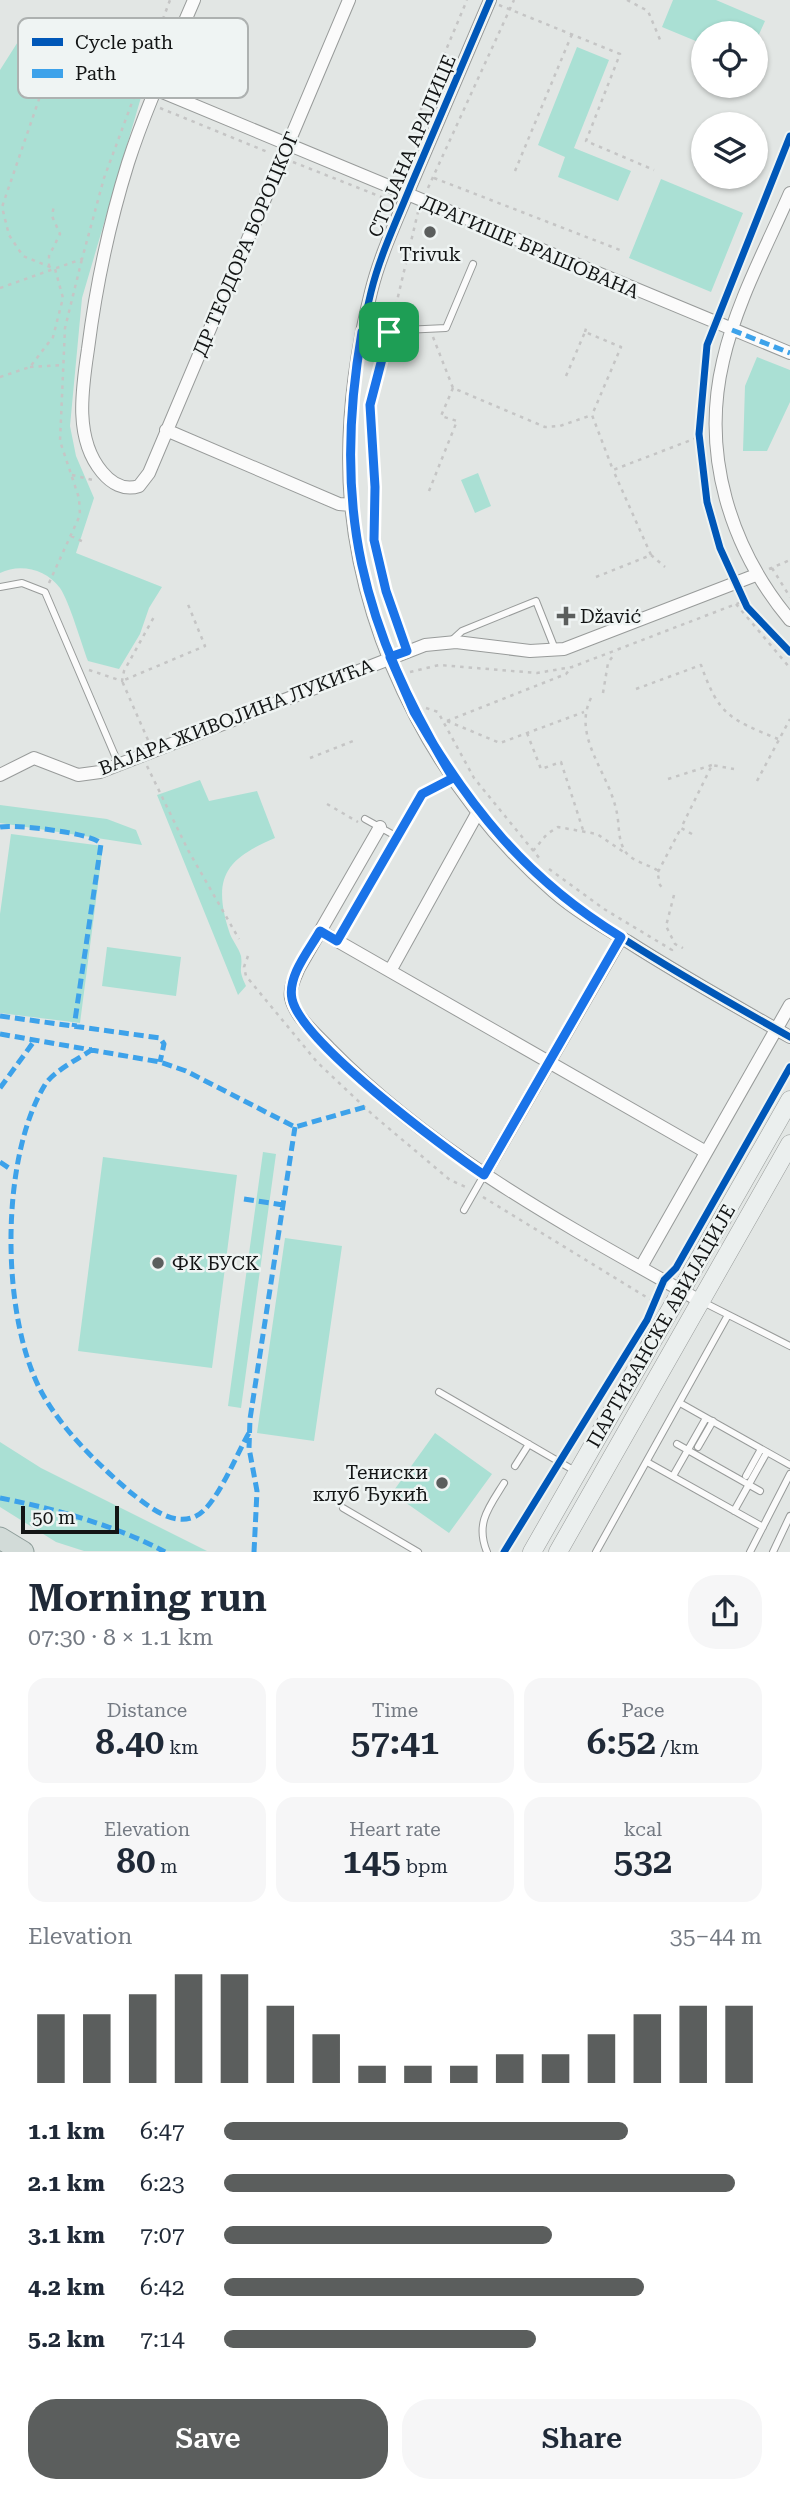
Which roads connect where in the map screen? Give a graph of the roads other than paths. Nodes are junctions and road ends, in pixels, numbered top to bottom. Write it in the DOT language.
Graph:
graph roads {
  1 [pos="194,0"];
  2 [pos="349,0"];
  3 [pos="490,1"];
  4 [pos="186,18"];
  5 [pos="152,98"];
  6 [pos="176,98"];
  7 [pos="288,145"];
  8 [pos="790,193"];
  9 [pos="407,195"];
  10 [pos="473,264"];
  11 [pos="732,330"];
  12 [pos="362,332"];
  13 [pos="790,353"];
  14 [pos="166,430"];
  15 [pos="351,505"];
  16 [pos="756,575"];
  17 [pos="0,587"];
  18 [pos="790,620"];
  19 [pos="450,642"];
  20 [pos="556,650"];
  21 [pos="390,657"];
  22 [pos="119,765"];
  23 [pos="0,775"];
  24 [pos="478,812"];
  25 [pos="365,819"];
  26 [pos="383,831"];
  27 [pos="320,931"];
  28 [pos="621,937"];
  29 [pos="390,971"];
  30 [pos="790,1005"];
  31 [pos="777,1030"];
  32 [pos="790,1037"];
  33 [pos="549,1064"];
  34 [pos="790,1100"];
  35 [pos="790,1143"];
  36 [pos="706,1152"];
  37 [pos="484,1175"];
  38 [pos="464,1210"];
  39 [pos="641,1266"];
  40 [pos="681,1290"];
  41 [pos="700,1301"];
  42 [pos="728,1315"];
  43 [pos="790,1346"];
  44 [pos="439,1392"];
  45 [pos="680,1403"];
  46 [pos="710,1420"];
  47 [pos="529,1444"];
  48 [pos="677,1444"];
  49 [pos="698,1447"];
  50 [pos="688,1450"];
  51 [pos="764,1450"];
  52 [pos="647,1462"];
  53 [pos="790,1465"];
  54 [pos="515,1466"];
  55 [pos="577,1472"];
  56 [pos="790,1474"];
  57 [pos="673,1476"];
  58 [pos="746,1476"];
  59 [pos="504,1483"];
  60 [pos="749,1484"];
  61 [pos="760,1491"];
  62 [pos="344,1507"];
  63 [pos="734,1510"];
  64 [pos="790,1516"];
  65 [pos="764,1527"];
  66 [pos="0,1538"];
  67 [pos="23,1552"];
  68 [pos="418,1552"];
  69 [pos="487,1552"];
  70 [pos="532,1552"];
  71 [pos="558,1552"];
  72 [pos="596,1552"];
  73 [pos="750,1552"];
  74 [pos="773,1552"];
  1 -- 4 [label="street"];
  2 -- 7 [label="street, ДР ТЕОДОРА БОРОЦКОГ"];
  3 -- 9 [label="street, СТОЈАНА АРАЛИЦЕ"];
  5 -- 14 [label="street, ДР ТЕОДОРА БОРОЦКОГ"];
  6 -- 7 [label="street, ДРАГИШЕ БРАШОВАНА"];
  7 -- 9 [label="street, ДРАГИШЕ БРАШОВАНА"];
  7 -- 14 [label="street, ДР ТЕОДОРА БОРОЦКОГ"];
  8 -- 11 [label="street"];
  9 -- 11 [label="street, ДРАГИШЕ БРАШОВАНА"];
  9 -- 12 [label="street, СТОЈАНА АРАЛИЦЕ"];
  10 -- 12 [label="lane"];
  11 -- 13 [label="street, ДРАГИШЕ БРАШОВАНА"];
  11 -- 16 [label="street"];
  12 -- 15 [label="street, СТОЈАНА АРАЛИЦЕ"];
  14 -- 15 [label="street"];
  15 -- 21 [label="street, СТОЈАНА АРАЛИЦЕ"];
  16 -- 18 [label="street"];
  16 -- 20 [label="street, ВАЈАРА ЖИВОЈИНА ЛУКИЋА"];
  17 -- 22 [label="lane"];
  19 -- 20 [label="street, ВАЈАРА ЖИВОЈИНА ЛУКИЋА"];
  19 -- 20 [label="lane"];
  19 -- 21 [label="street, ВАЈАРА ЖИВОЈИНА ЛУКИЋА"];
  21 -- 22 [label="street, ВАЈАРА ЖИВОЈИНА ЛУКИЋА"];
  21 -- 24 [label="street, СТОЈАНА АРАЛИЦЕ"];
  22 -- 23 [label="street, ВАЈАРА ЖИВОЈИНА ЛУКИЋА"];
  24 -- 28 [label="street, СТОЈАНА АРАЛИЦЕ"];
  24 -- 29 [label="street"];
  25 -- 26 [label="lane"];
  26 -- 27 [label="street"];
  27 -- 29 [label="street"];
  27 -- 37 [label="street"];
  28 -- 31 [label="street, СТОЈАНА АРАЛИЦЕ"];
  28 -- 33 [label="street"];
  29 -- 33 [label="street"];
  30 -- 31 [label="street"];
  31 -- 32 [label="street, СТОЈАНА АРАЛИЦЕ"];
  31 -- 36 [label="street"];
  33 -- 36 [label="street"];
  33 -- 37 [label="street"];
  34 -- 40 [label="main road, ПАРТИЗАНСКЕ АВИЈАЦИЈЕ"];
  35 -- 41 [label="main road, ПАРТИЗАНСКЕ АВИЈАЦИЈЕ"];
  36 -- 39 [label="street"];
  37 -- 38 [label="lane"];
  37 -- 39 [label="street"];
  39 -- 40 [label="street"];
  40 -- 41 [label="street"];
  40 -- 55 [label="main road, ПАРТИЗАНСКЕ АВИЈАЦИЈЕ"];
  41 -- 42 [label="lane"];
  41 -- 71 [label="main road, ПАРТИЗАНСКЕ АВИЈАЦИЈЕ"];
  42 -- 43 [label="lane"];
  42 -- 45 [label="lane"];
  44 -- 47 [label="lane"];
  45 -- 46 [label="lane"];
  45 -- 52 [label="lane"];
  46 -- 49 [label="lane"];
  46 -- 50 [label="lane"];
  46 -- 51 [label="lane"];
  47 -- 54 [label="lane"];
  47 -- 55 [label="lane"];
  48 -- 50 [label="lane"];
  50 -- 57 [label="lane"];
  50 -- 60 [label="lane"];
  51 -- 53 [label="lane"];
  51 -- 58 [label="lane"];
  51 -- 60 [label="lane"];
  52 -- 57 [label="lane"];
  52 -- 72 [label="lane"];
  55 -- 70 [label="main road, ПАРТИЗАНСКЕ АВИЈАЦИЈЕ"];
  56 -- 65 [label="lane"];
  57 -- 63 [label="lane"];
  59 -- 69 [label="lane"];
  60 -- 61 [label="lane"];
  60 -- 63 [label="lane"];
  62 -- 68 [label="lane"];
  63 -- 65 [label="lane"];
  64 -- 74 [label="lane"];
  65 -- 73 [label="lane"];
  66 -- 67 [label="highway"];
}
